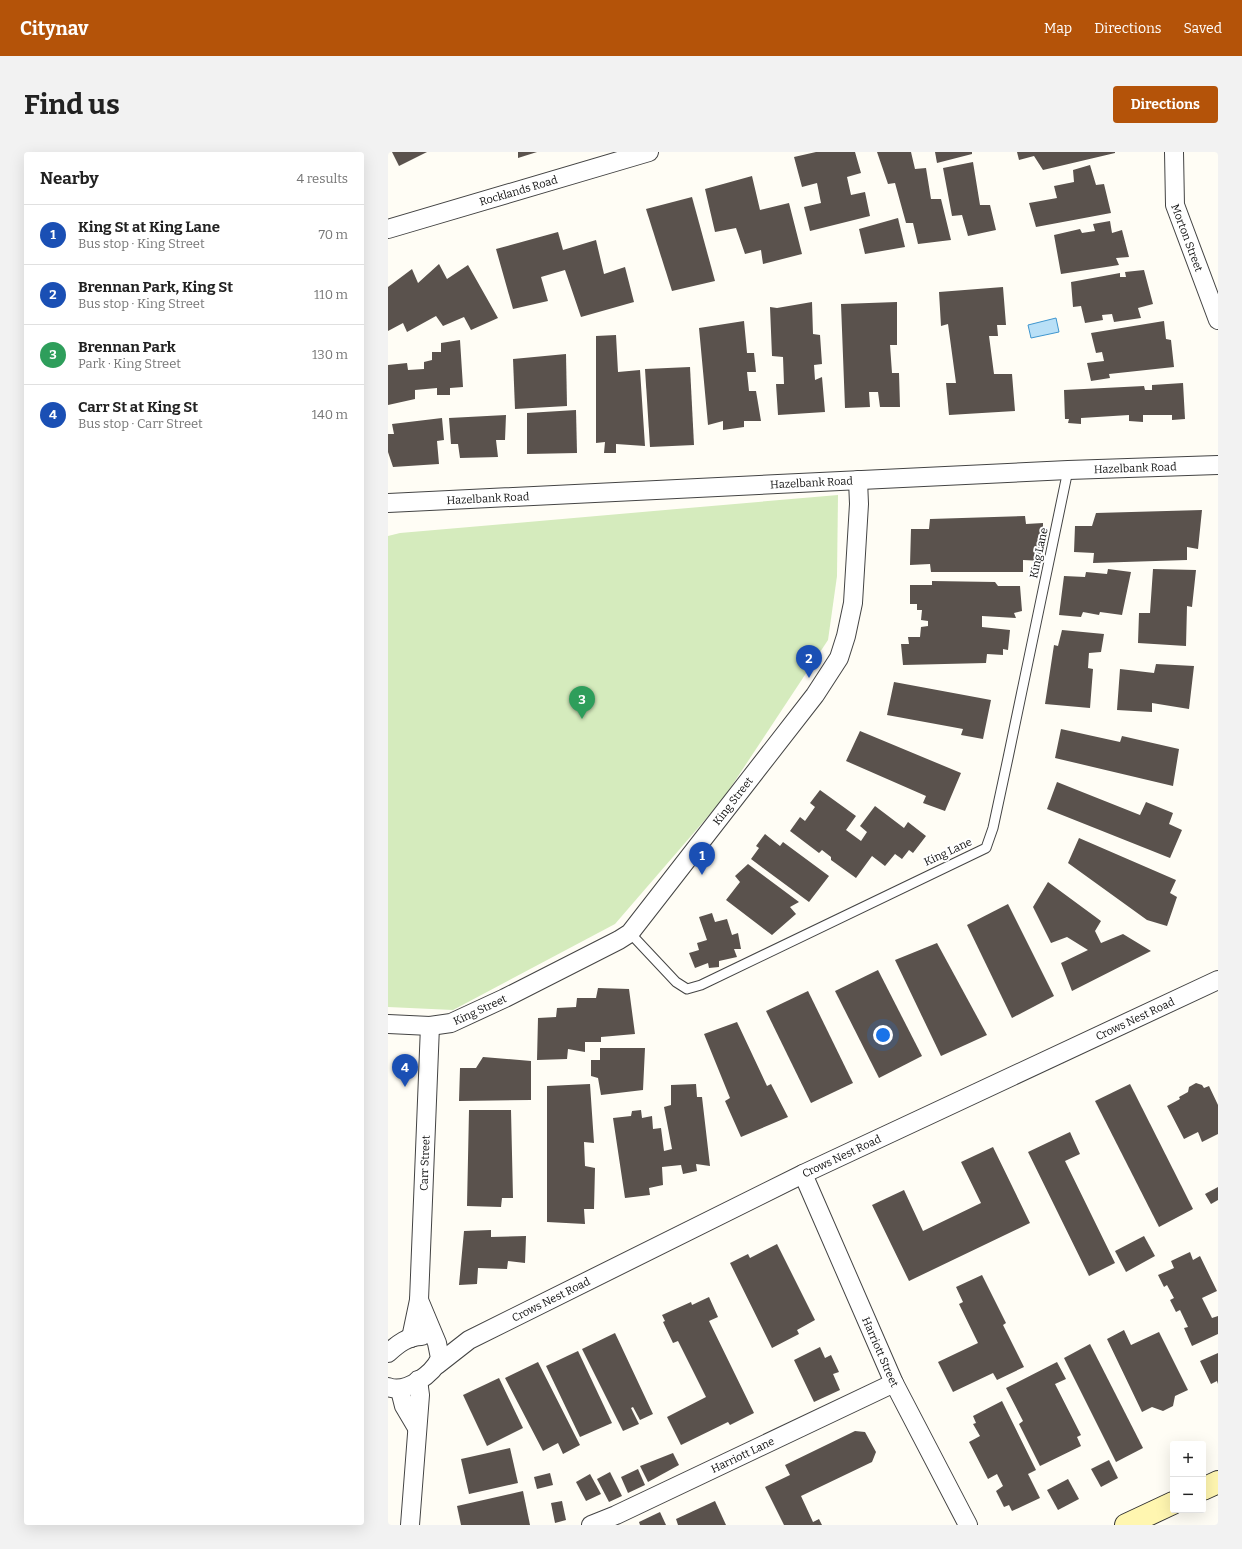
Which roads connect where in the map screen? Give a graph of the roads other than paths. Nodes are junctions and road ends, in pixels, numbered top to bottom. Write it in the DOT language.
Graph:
graph roads {
  1 [pos="649,152"];
  2 [pos="1174,152"];
  3 [pos="388,229"];
  4 [pos="1218,320"];
  5 [pos="1218,465"];
  6 [pos="1068,470"];
  7 [pos="858,480"];
  8 [pos="396,502"];
  9 [pos="630,933"];
  10 [pos="1218,980"];
  11 [pos="388,1024"];
  12 [pos="430,1026"];
  13 [pos="803,1174"];
  14 [pos="419,1300"];
  15 [pos="411,1338"];
  16 [pos="435,1340"];
  17 [pos="469,1340"];
  18 [pos="388,1353"];
  19 [pos="437,1365"];
  20 [pos="418,1380"];
  21 [pos="894,1383"];
  22 [pos="392,1390"];
  23 [pos="417,1428"];
  24 [pos="1218,1482"];
  25 [pos="1206,1488"];
  26 [pos="1170,1504"];
  27 [pos="410,1525"];
  28 [pos="591,1525"];
  29 [pos="968,1525"];
  30 [pos="1126,1525"];
  1 -- 3 [label="street, Rocklands Road"];
  2 -- 4 [label="street, Morton Street"];
  5 -- 6 [label="street, Hazelbank Road"];
  6 -- 7 [label="street, Hazelbank Road"];
  6 -- 9 [label="lane, King Lane"];
  7 -- 8 [label="street, Hazelbank Road"];
  7 -- 9 [label="street, King Street"];
  9 -- 12 [label="street, King Street"];
  10 -- 13 [label="street, Crows Nest Road"];
  11 -- 12 [label="street, King Street"];
  12 -- 14 [label="street, Carr Street"];
  13 -- 17 [label="street, Crows Nest Road"];
  13 -- 21 [label="street, Harriott Street"];
  14 -- 15 [label="street, Carr Street"];
  14 -- 16 [label="street, Carr Street"];
  15 -- 16 [label="street, Crows Nest Road"];
  15 -- 18 [label="street"];
  16 -- 17 [label="street, Crows Nest Road"];
  16 -- 19 [label="street, Carr Street"];
  17 -- 19 [label="street, Crows Nest Road"];
  19 -- 20 [label="street, Crows Nest Road"];
  20 -- 22 [label="street, Crows Nest Road"];
  20 -- 23 [label="street"];
  21 -- 28 [label="street, Harriott Lane"];
  21 -- 29 [label="street, Harriott Street"];
  22 -- 23 [label="street"];
  23 -- 27 [label="street"];
  24 -- 25 [label="street"];
  26 -- 30 [label="street"];
}
